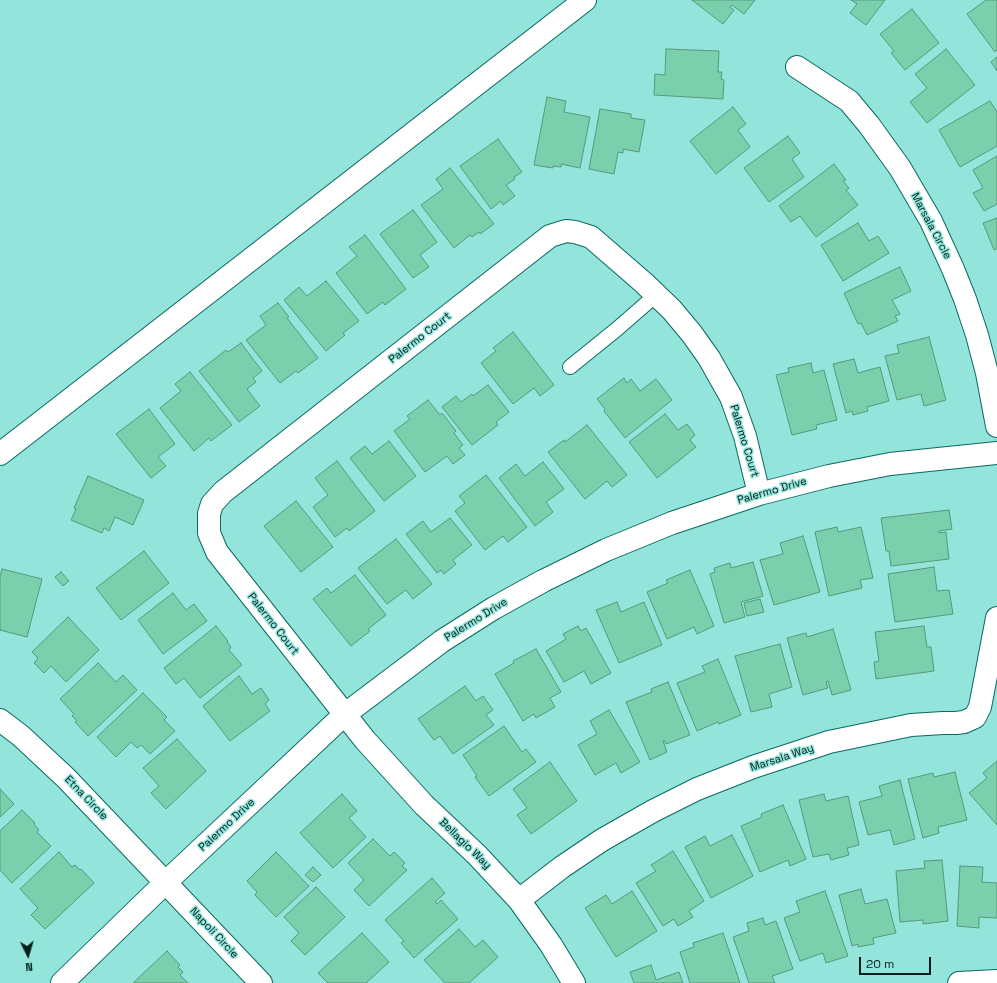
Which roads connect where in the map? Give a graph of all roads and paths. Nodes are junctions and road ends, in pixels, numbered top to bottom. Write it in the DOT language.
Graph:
graph roads {
  1 [pos="585,0"];
  2 [pos="797,67"];
  3 [pos="656,295"];
  4 [pos="570,367"];
  5 [pos="997,426"];
  6 [pos="0,454"];
  7 [pos="997,454"];
  8 [pos="759,494"];
  9 [pos="997,618"];
  10 [pos="344,714"];
  11 [pos="0,720"];
  12 [pos="166,882"];
  13 [pos="519,900"];
  14 [pos="997,981"];
  15 [pos="62,983"];
  16 [pos="261,983"];
  17 [pos="574,983"];
  18 [pos="959,983"];
  1 -- 6 [label="street"];
  2 -- 5 [label="street, Marsala Circle"];
  3 -- 4 [label="lane"];
  3 -- 8 [label="street, Palermo Court"];
  3 -- 10 [label="street, Palermo Court"];
  7 -- 8 [label="street, Palermo Drive"];
  8 -- 10 [label="street, Palermo Drive"];
  9 -- 13 [label="street, Marsala Way"];
  10 -- 12 [label="street, Palermo Drive"];
  10 -- 13 [label="street, Bellagio Way"];
  11 -- 12 [label="street, Etna Circle"];
  12 -- 15 [label="street, Palermo Drive"];
  12 -- 16 [label="street, Napoli Circle"];
  13 -- 17 [label="street, Bellagio Way"];
  14 -- 18 [label="street"];
}
